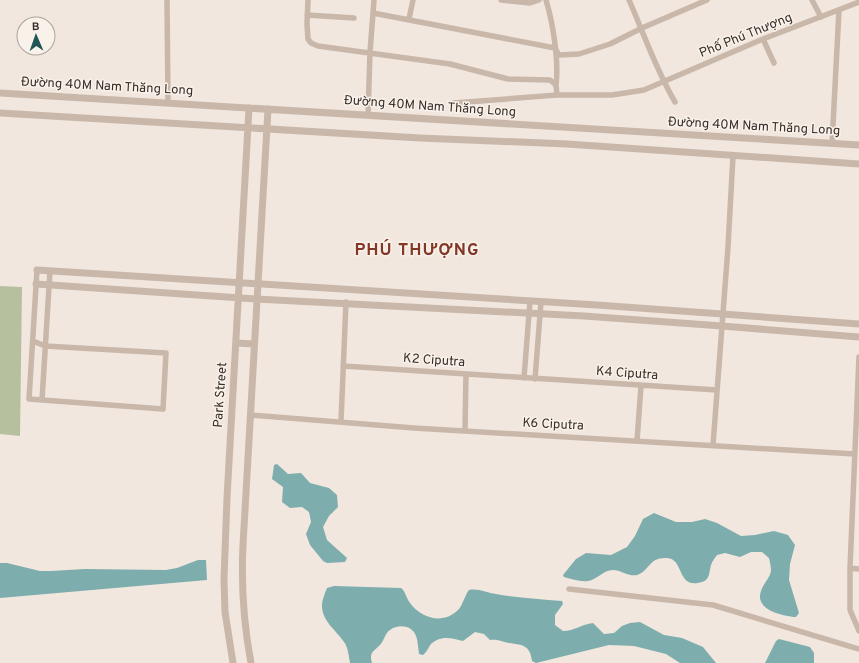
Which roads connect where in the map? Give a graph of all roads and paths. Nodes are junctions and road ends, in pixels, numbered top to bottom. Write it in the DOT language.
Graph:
graph roads {
  1 [pos="167,0"];
  2 [pos="308,0"];
  3 [pos="374,0"];
  4 [pos="413,0"];
  5 [pos="501,0"];
  6 [pos="539,0"];
  7 [pos="546,0"];
  8 [pos="629,0"];
  9 [pos="707,0"];
  10 [pos="812,0"];
  11 [pos="859,2"];
  12 [pos="839,10"];
  13 [pos="372,13"];
  14 [pos="307,14"];
  15 [pos="821,17"];
  16 [pos="354,18"];
  17 [pos="410,19"];
  18 [pos="642,28"];
  19 [pos="763,39"];
  20 [pos="555,48"];
  21 [pos="370,52"];
  22 [pos="774,63"];
  23 [pos="663,82"];
  24 [pos="556,85"];
  25 [pos="0,93"];
  26 [pos="557,94"];
  27 [pos="675,102"];
  28 [pos="168,103"];
  29 [pos="454,103"];
  30 [pos="249,108"];
  31 [pos="268,109"];
  32 [pos="0,113"];
  33 [pos="368,115"];
  34 [pos="248,128"];
  35 [pos="266,129"];
  36 [pos="832,144"];
  37 [pos="859,145"];
  38 [pos="733,156"];
  39 [pos="859,164"];
  40 [pos="37,270"];
  41 [pos="50,271"];
  42 [pos="239,283"];
  43 [pos="36,284"];
  44 [pos="257,284"];
  45 [pos="49,285"];
  46 [pos="239,298"];
  47 [pos="256,298"];
  48 [pos="530,301"];
  49 [pos="346,302"];
  50 [pos="541,302"];
  51 [pos="529,313"];
  52 [pos="540,313"];
  53 [pos="724,314"];
  54 [pos="859,324"];
  55 [pos="722,326"];
  56 [pos="859,337"];
  57 [pos="33,341"];
  58 [pos="236,343"];
  59 [pos="254,344"];
  60 [pos="45,346"];
  61 [pos="859,357"];
  62 [pos="343,366"];
  63 [pos="466,374"];
  64 [pos="524,378"];
  65 [pos="535,379"];
  66 [pos="641,386"];
  67 [pos="717,390"];
  68 [pos="42,400"];
  69 [pos="250,415"];
  70 [pos="341,421"];
  71 [pos="465,430"];
  72 [pos="637,441"];
  73 [pos="713,445"];
  74 [pos="855,454"];
  75 [pos="850,568"];
  76 [pos="859,569"];
  77 [pos="569,589"];
  78 [pos="859,629"];
  79 [pos="859,649"];
  80 [pos="233,663"];
  81 [pos="251,663"];
  1 -- 28 [label="street"];
  2 -- 14 [label="street"];
  3 -- 13 [label="street"];
  4 -- 17 [label="street"];
  5 -- 6 [label="street"];
  7 -- 20 [label="street"];
  8 -- 18 [label="street"];
  9 -- 18 [label="street"];
  10 -- 15 [label="street"];
  11 -- 12 [label="street, Phố Phú Thượng"];
  12 -- 15 [label="street, Phố Phú Thượng"];
  12 -- 36 [label="street"];
  13 -- 17 [label="street"];
  13 -- 21 [label="street"];
  14 -- 16 [label="street"];
  14 -- 21 [label="street"];
  15 -- 19 [label="street, Phố Phú Thượng"];
  17 -- 20 [label="street"];
  18 -- 20 [label="street"];
  18 -- 23 [label="street"];
  19 -- 22 [label="street"];
  19 -- 23 [label="street, Phố Phú Thượng"];
  20 -- 24 [label="street"];
  21 -- 24 [label="street"];
  21 -- 33 [label="street"];
  23 -- 26 [label="street, Phố Phú Thượng"];
  23 -- 27 [label="street"];
  24 -- 26 [label="street"];
  25 -- 28 [label="street, Đường 40M Nam Thăng Long"];
  26 -- 29 [label="street, Phố Phú Thượng"];
  28 -- 30 [label="street, Đường 40M Nam Thăng Long"];
  30 -- 31 [label="street, Đường 40M Nam Thăng Long"];
  30 -- 34 [label="street, Park Street"];
  31 -- 33 [label="street, Đường 40M Nam Thăng Long"];
  31 -- 35 [label="street"];
  32 -- 34 [label="street"];
  33 -- 36 [label="street, Đường 40M Nam Thăng Long"];
  34 -- 35 [label="street"];
  34 -- 42 [label="street, Park Street"];
  35 -- 38 [label="street"];
  35 -- 44 [label="street"];
  36 -- 37 [label="street, Đường 40M Nam Thăng Long"];
  38 -- 39 [label="street"];
  38 -- 53 [label="street"];
  40 -- 41 [label="street"];
  40 -- 43 [label="street"];
  41 -- 42 [label="street"];
  41 -- 45 [label="street"];
  42 -- 44 [label="street"];
  42 -- 46 [label="street, Park Street"];
  43 -- 45 [label="street"];
  43 -- 57 [label="street"];
  44 -- 47 [label="street"];
  44 -- 48 [label="street"];
  45 -- 46 [label="street"];
  45 -- 60 [label="street"];
  46 -- 47 [label="street"];
  46 -- 58 [label="street, Park Street"];
  47 -- 49 [label="street"];
  47 -- 59 [label="street"];
  48 -- 50 [label="street"];
  48 -- 51 [label="street"];
  49 -- 51 [label="street"];
  49 -- 62 [label="street"];
  50 -- 52 [label="street"];
  50 -- 53 [label="street"];
  51 -- 52 [label="street"];
  51 -- 64 [label="street"];
  52 -- 55 [label="street"];
  52 -- 65 [label="street"];
  53 -- 54 [label="street"];
  53 -- 55 [label="street"];
  55 -- 56 [label="street"];
  55 -- 67 [label="street"];
  57 -- 60 [label="street"];
  57 -- 68 [label="street"];
  58 -- 59 [label="street"];
  58 -- 80 [label="street, Park Street"];
  59 -- 69 [label="street"];
  60 -- 68 [label="street"];
  60 -- 68 [label="street"];
  61 -- 74 [label="street"];
  62 -- 63 [label="street, K2 Ciputra"];
  62 -- 70 [label="street"];
  63 -- 64 [label="street, K2 Ciputra"];
  63 -- 71 [label="street"];
  64 -- 65 [label="street, K2 Ciputra"];
  65 -- 66 [label="street, K4 Ciputra"];
  66 -- 67 [label="street, K4 Ciputra"];
  66 -- 72 [label="street"];
  67 -- 73 [label="street"];
  69 -- 70 [label="street, K6 Ciputra"];
  69 -- 81 [label="street"];
  70 -- 71 [label="street, K6 Ciputra"];
  71 -- 72 [label="street, K6 Ciputra"];
  72 -- 73 [label="street, K6 Ciputra"];
  73 -- 74 [label="street, K6 Ciputra"];
  74 -- 75 [label="street"];
  75 -- 76 [label="street"];
  75 -- 78 [label="street"];
  77 -- 79 [label="street"];
}
